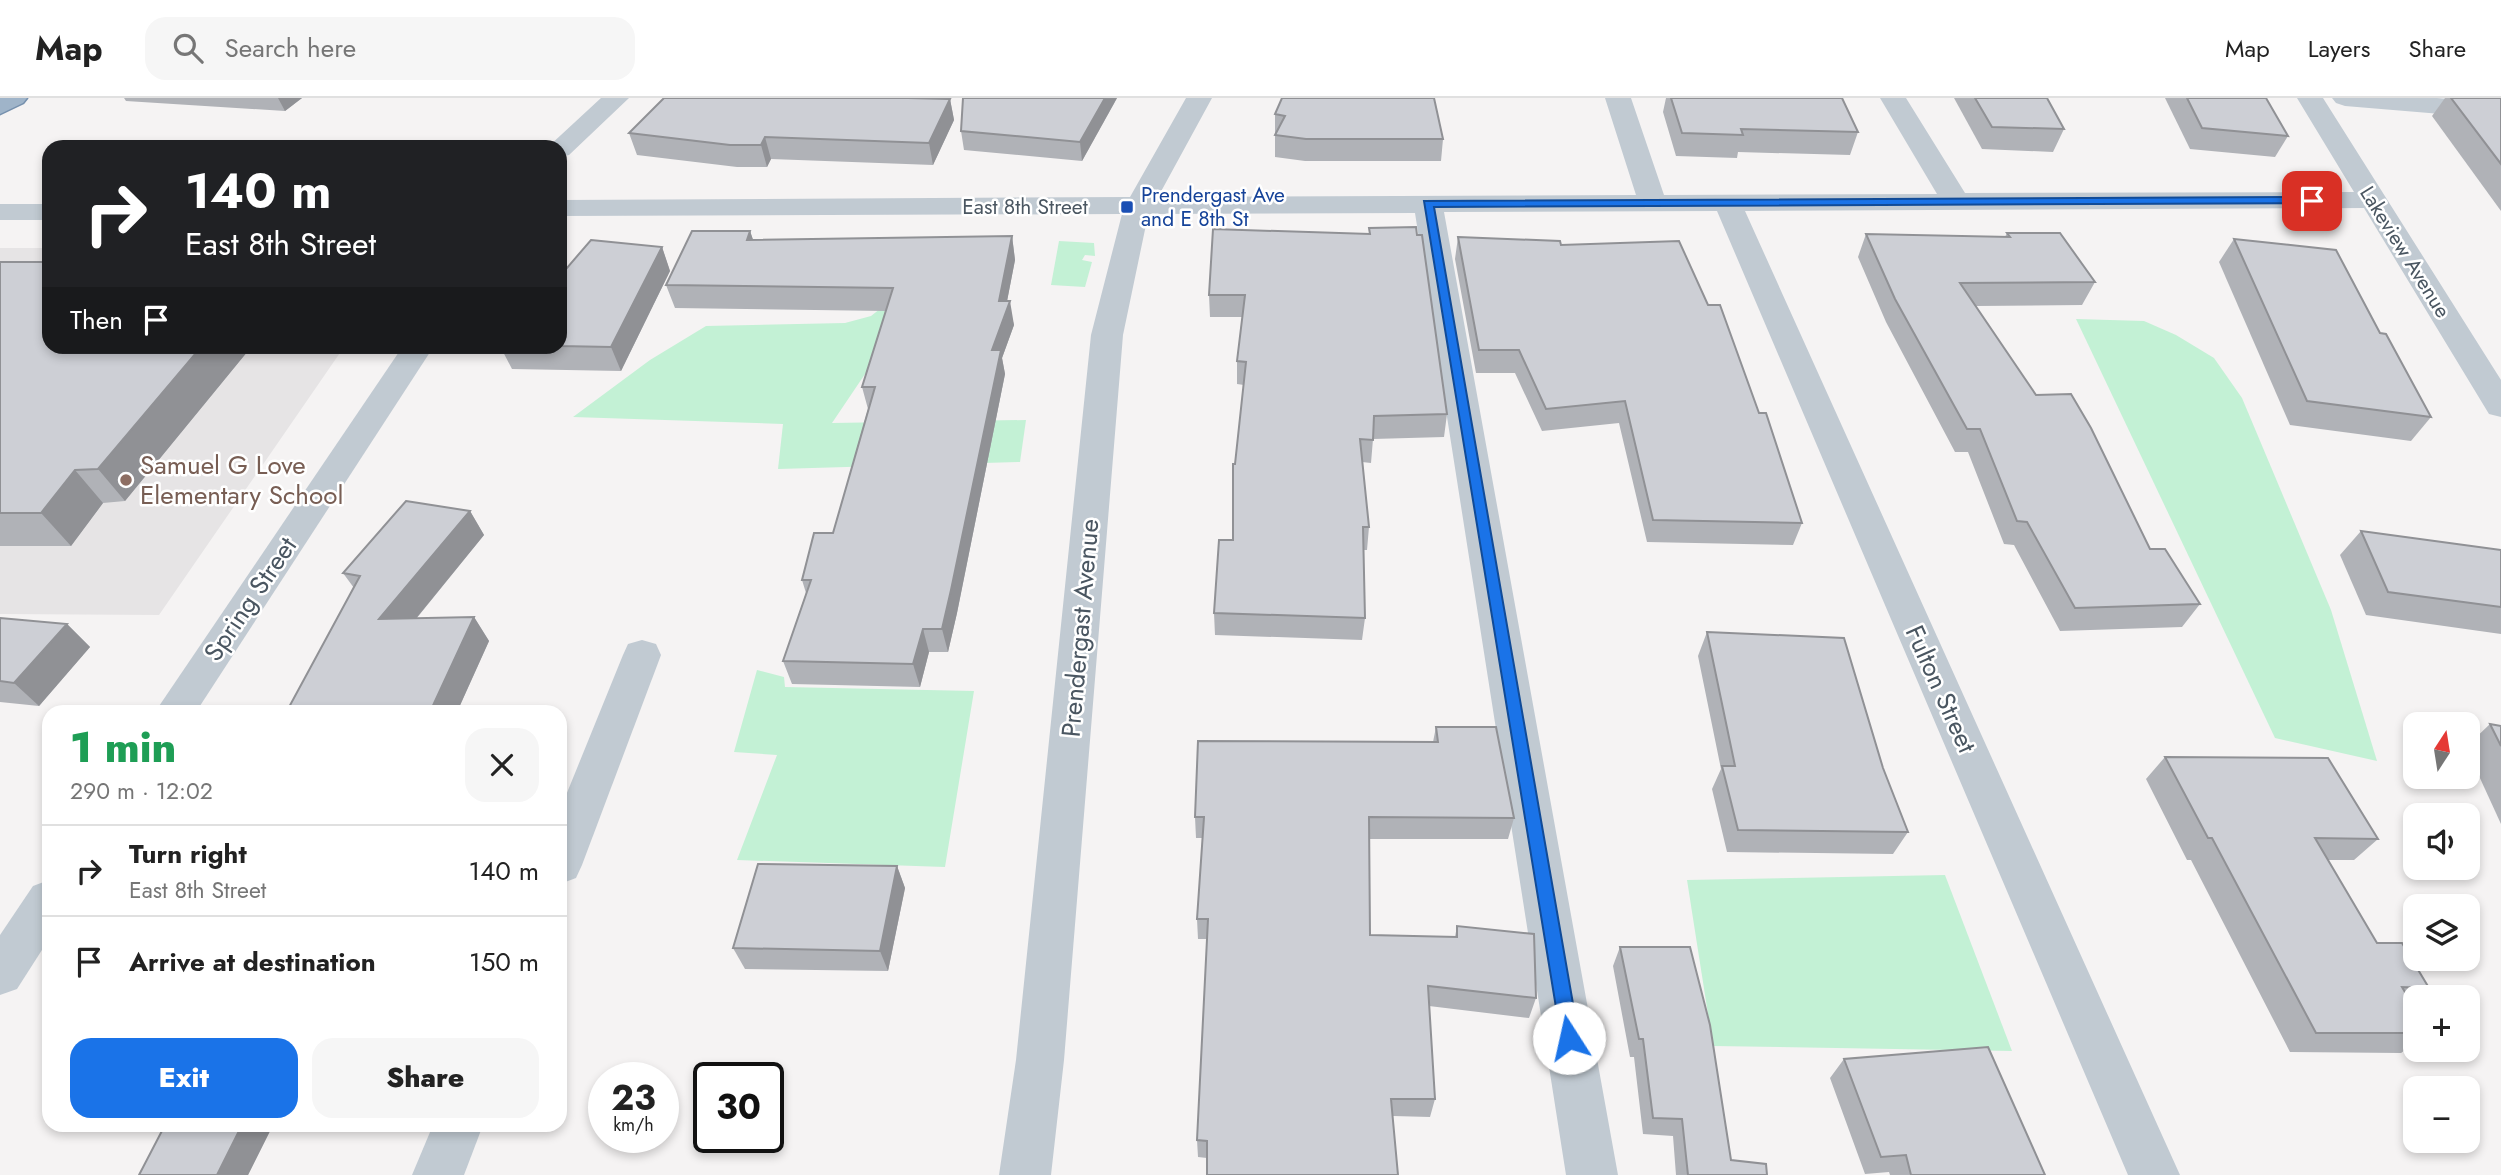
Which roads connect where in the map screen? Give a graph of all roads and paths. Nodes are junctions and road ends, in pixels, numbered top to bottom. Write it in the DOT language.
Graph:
graph roads {
  1 [pos="14,98"];
  2 [pos="616,98"];
  3 [pos="1199,98"];
  4 [pos="1618,98"];
  5 [pos="1893,98"];
  6 [pos="2309,98"];
  7 [pos="2345,98"];
  8 [pos="0,106"];
  9 [pos="2501,111"];
  10 [pos="567,143"];
  11 [pos="2373,200"];
  12 [pos="1957,203"];
  13 [pos="1428,204"];
  14 [pos="1653,204"];
  15 [pos="1728,204"];
  16 [pos="1139,206"];
  17 [pos="567,208"];
  18 [pos="0,212"];
  19 [pos="42,212"];
  20 [pos="414,354"];
  21 [pos="2501,406"];
  22 [pos="642,655"];
  23 [pos="180,705"];
  24 [pos="567,847"];
  25 [pos="42,911"];
  26 [pos="0,974"];
  27 [pos="455,1132"];
  28 [pos="438,1175"];
  29 [pos="1026,1175"];
  30 [pos="1592,1175"];
  31 [pos="2154,1175"];
  1 -- 8 [label="highway"];
  2 -- 10 [label="street"];
  3 -- 16 [label="street, Prendergast Avenue"];
  4 -- 14 [label="street"];
  5 -- 12 [label="street"];
  6 -- 11 [label="street, Lakeview Avenue"];
  7 -- 9 [label="street"];
  11 -- 12 [label="street, East 8th Street"];
  11 -- 21 [label="street, Lakeview Avenue"];
  12 -- 15 [label="street, East 8th Street"];
  13 -- 14 [label="street, East 8th Street"];
  13 -- 16 [label="street, East 8th Street"];
  13 -- 30 [label="street"];
  14 -- 15 [label="street, East 8th Street"];
  15 -- 31 [label="street, Fulton Street"];
  16 -- 17 [label="street, East 8th Street"];
  16 -- 29 [label="street, Prendergast Avenue"];
  18 -- 19 [label="street"];
  20 -- 23 [label="street, Spring Street"];
  22 -- 24 [label="street"];
  25 -- 26 [label="street"];
  27 -- 28 [label="street"];
}
